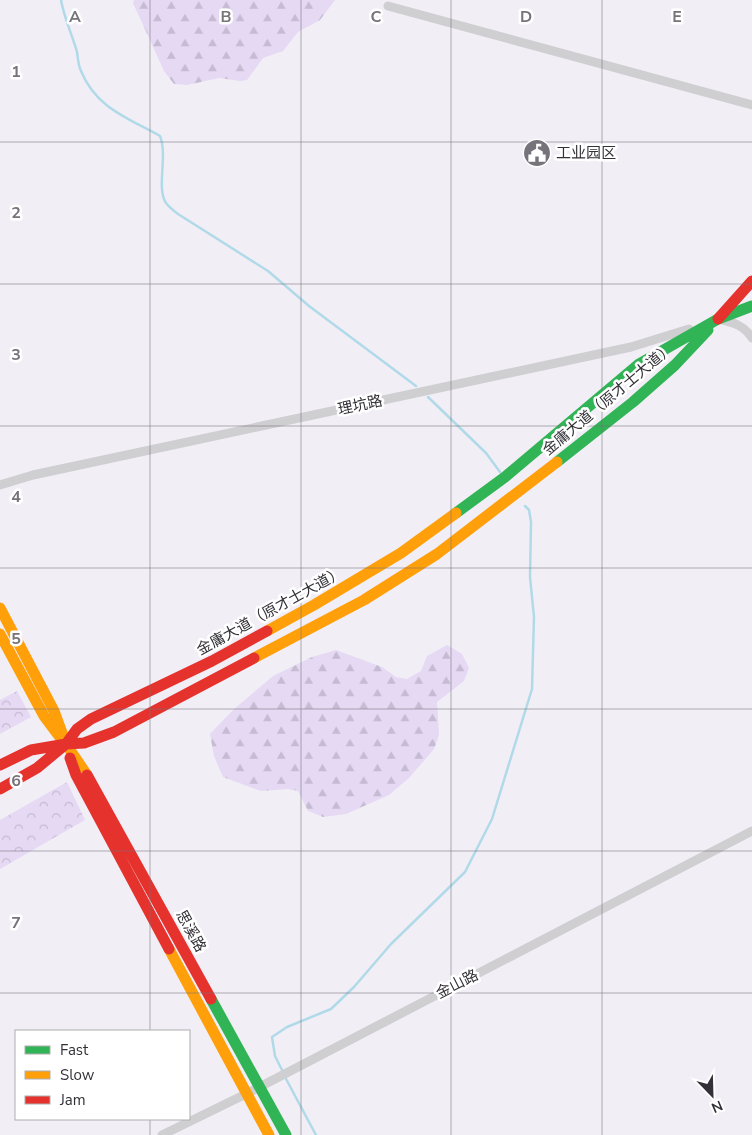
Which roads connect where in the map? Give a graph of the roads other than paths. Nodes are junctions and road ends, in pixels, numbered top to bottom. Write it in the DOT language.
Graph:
graph roads {
  1 [pos="388,6"];
  2 [pos="752,105"];
  3 [pos="752,281"];
  4 [pos="752,296"];
  5 [pos="752,306"];
  6 [pos="718,319"];
  7 [pos="752,338"];
  8 [pos="507,475"];
  9 [pos="0,485"];
  10 [pos="519,490"];
  11 [pos="0,608"];
  12 [pos="0,634"];
  13 [pos="66,744"];
  14 [pos="0,764"];
  15 [pos="0,789"];
  16 [pos="752,831"];
  17 [pos="260,1086"];
  18 [pos="248,1093"];
  19 [pos="162,1135"];
  20 [pos="269,1135"];
  21 [pos="286,1135"];
  1 -- 2 [label="street"];
  3 -- 6 [label="main road"];
  4 -- 6 [label="main road"];
  5 -- 6 [label="main road"];
  6 -- 7 [label="street"];
  6 -- 8 [label="main road, 金庸大道（原才士大道）"];
  6 -- 9 [label="street, 理坑路"];
  6 -- 10 [label="main road, 金庸大道（原才士大道）"];
  8 -- 10 [label="main road"];
  8 -- 13 [label="main road, 金庸大道（原才士大道）"];
  10 -- 13 [label="main road, 金庸大道（原才士大道）"];
  11 -- 13 [label="main road, 思溪路"];
  12 -- 13 [label="main road, 思溪路"];
  13 -- 14 [label="main road, 金庸大道（原才士大道）"];
  13 -- 15 [label="main road, 金庸大道（原才士大道）"];
  13 -- 17 [label="main road, 思溪路"];
  13 -- 18 [label="main road, 思溪路"];
  16 -- 17 [label="street, 金山路"];
  17 -- 18 [label="street, 金山路"];
  17 -- 21 [label="main road, 思溪路"];
  18 -- 19 [label="street, 金山路"];
  18 -- 20 [label="main road, 思溪路"];
}
